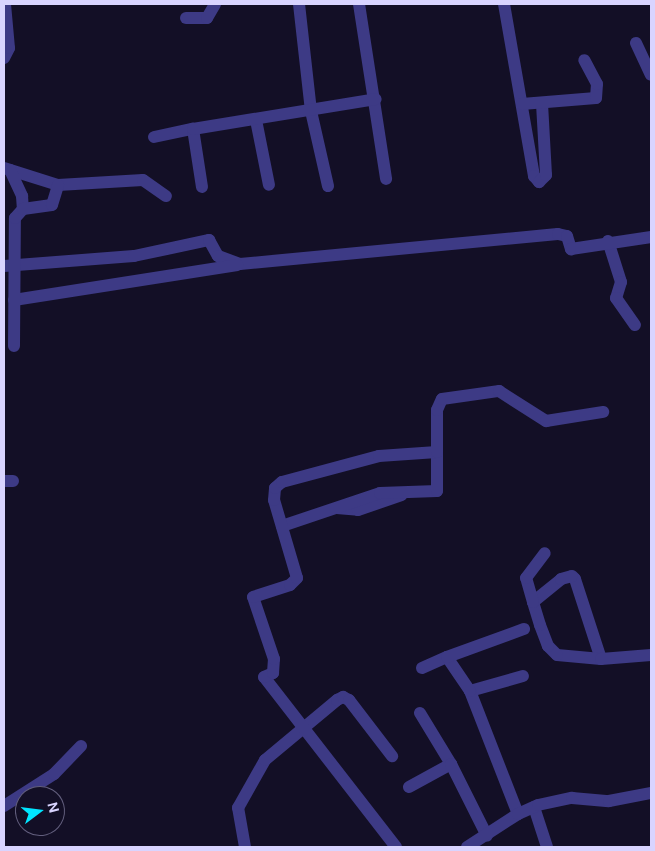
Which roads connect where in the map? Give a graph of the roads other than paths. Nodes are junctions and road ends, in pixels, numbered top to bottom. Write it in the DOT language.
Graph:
graph roads {
  1 [pos="5,4"];
  2 [pos="216,4"];
  3 [pos="299,4"];
  4 [pos="359,4"];
  5 [pos="504,4"];
  6 [pos="186,18"];
  7 [pos="636,43"];
  8 [pos="4,58"];
  9 [pos="584,60"];
  10 [pos="648,61"];
  11 [pos="651,75"];
  12 [pos="376,99"];
  13 [pos="542,103"];
  14 [pos="522,104"];
  15 [pos="311,110"];
  16 [pos="256,120"];
  17 [pos="193,129"];
  18 [pos="154,137"];
  19 [pos="7,169"];
  20 [pos="386,179"];
  21 [pos="58,185"];
  22 [pos="269,185"];
  23 [pos="328,186"];
  24 [pos="202,187"];
  25 [pos="166,196"];
  26 [pos="22,209"];
  27 [pos="651,237"];
  28 [pos="608,241"];
  29 [pos="240,264"];
  30 [pos="9,266"];
  31 [pos="14,300"];
  32 [pos="635,325"];
  33 [pos="14,346"];
  34 [pos="603,412"];
  35 [pos="437,452"];
  36 [pos="282,526"];
  37 [pos="545,553"];
  38 [pos="533,602"];
  39 [pos="524,629"];
  40 [pos="651,655"];
  41 [pos="447,657"];
  42 [pos="600,659"];
  43 [pos="422,668"];
  44 [pos="523,676"];
  45 [pos="470,691"];
  46 [pos="420,713"];
  47 [pos="303,727"];
  48 [pos="81,746"];
  49 [pos="392,756"];
  50 [pos="451,764"];
  51 [pos="408,788"];
  52 [pos="651,793"];
  53 [pos="4,806"];
  54 [pos="534,807"];
  55 [pos="518,814"];
  56 [pos="487,836"];
  57 [pos="245,847"];
  58 [pos="396,847"];
  59 [pos="467,847"];
  60 [pos="547,847"];
  1 -- 8 [label="street"];
  2 -- 6 [label="street"];
  3 -- 15 [label="street"];
  4 -- 12 [label="street"];
  5 -- 14 [label="street"];
  7 -- 10 [label="street"];
  9 -- 13 [label="street"];
  10 -- 11 [label="street"];
  12 -- 15 [label="street"];
  12 -- 20 [label="street"];
  13 -- 14 [label="street"];
  13 -- 14 [label="street"];
  15 -- 16 [label="street"];
  15 -- 23 [label="street"];
  16 -- 17 [label="street"];
  16 -- 22 [label="street"];
  17 -- 18 [label="street"];
  17 -- 24 [label="street"];
  19 -- 21 [label="street"];
  19 -- 26 [label="street"];
  21 -- 25 [label="street"];
  21 -- 26 [label="street"];
  26 -- 30 [label="street"];
  27 -- 28 [label="street"];
  28 -- 29 [label="street"];
  28 -- 32 [label="street"];
  29 -- 30 [label="street"];
  29 -- 31 [label="street"];
  30 -- 31 [label="street"];
  31 -- 33 [label="street"];
  34 -- 35 [label="street"];
  35 -- 36 [label="street"];
  35 -- 36 [label="street"];
  36 -- 47 [label="street"];
  37 -- 38 [label="street"];
  38 -- 42 [label="street"];
  38 -- 42 [label="street"];
  39 -- 41 [label="street"];
  40 -- 42 [label="street"];
  41 -- 43 [label="street"];
  41 -- 45 [label="street"];
  44 -- 45 [label="street"];
  45 -- 55 [label="street"];
  46 -- 50 [label="street"];
  47 -- 49 [label="street"];
  47 -- 57 [label="street"];
  47 -- 58 [label="street"];
  48 -- 53 [label="street"];
  50 -- 51 [label="street"];
  50 -- 56 [label="street"];
  52 -- 54 [label="street"];
  54 -- 55 [label="street"];
  54 -- 60 [label="street"];
  55 -- 56 [label="street"];
  56 -- 59 [label="street"];
}
